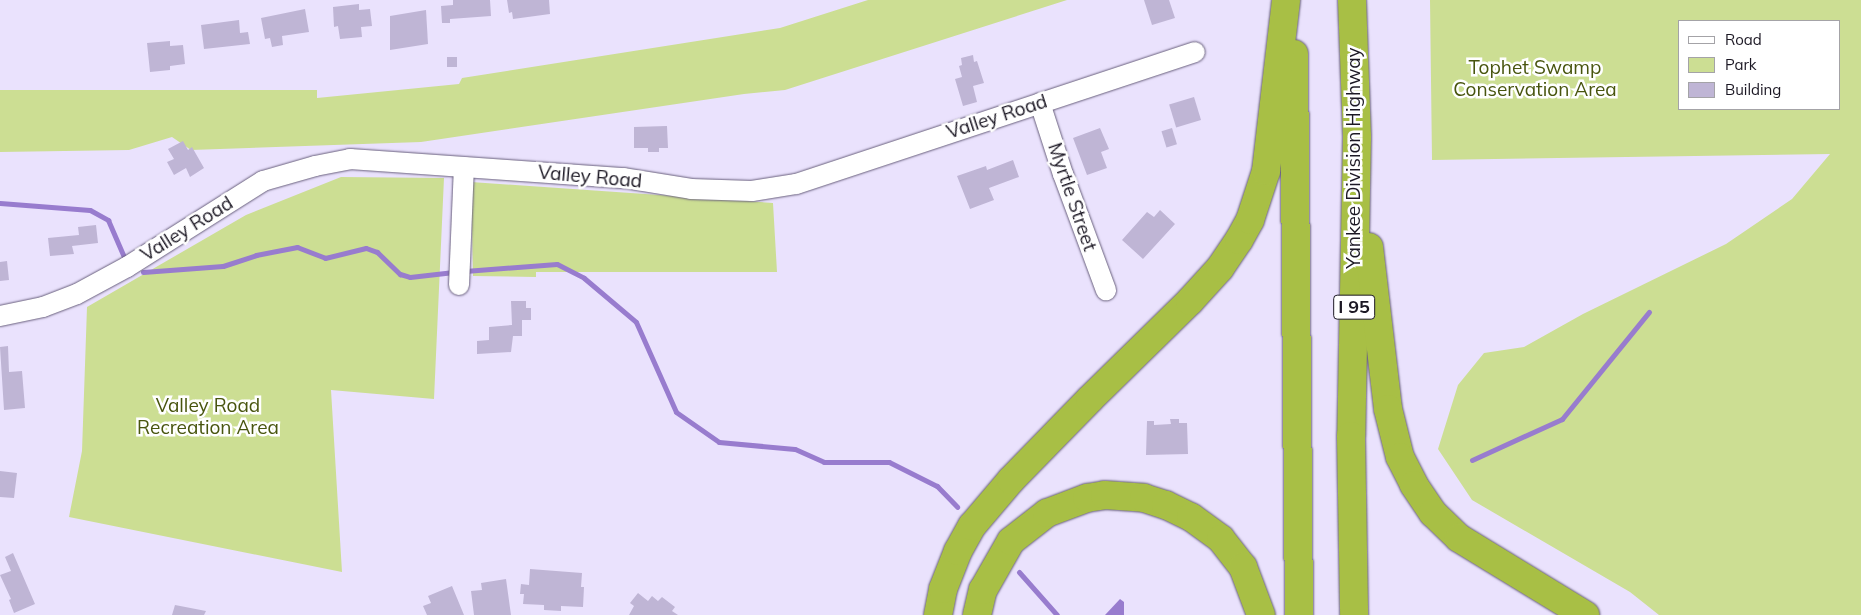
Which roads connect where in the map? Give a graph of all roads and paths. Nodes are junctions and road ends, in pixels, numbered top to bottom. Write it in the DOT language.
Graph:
graph roads {
  1 [pos="1286,0"];
  2 [pos="1293,0"];
  3 [pos="1352,0"];
  4 [pos="1195,52"];
  5 [pos="1040,103"];
  6 [pos="1356,161"];
  7 [pos="464,167"];
  8 [pos="459,285"];
  9 [pos="1106,290"];
  10 [pos="0,316"];
  11 [pos="938,615"];
  12 [pos="978,615"];
  13 [pos="1261,615"];
  14 [pos="1299,615"];
  15 [pos="1354,615"];
  16 [pos="1584,615"];
  1 -- 11 [label="highway"];
  2 -- 14 [label="highway"];
  3 -- 6 [label="highway, Yankee Division Highway / I 95"];
  4 -- 5 [label="street, Valley Road"];
  5 -- 7 [label="street, Valley Road"];
  5 -- 9 [label="street, Myrtle Street"];
  6 -- 15 [label="highway, Yankee Division Highway / I 95"];
  6 -- 16 [label="highway"];
  7 -- 8 [label="street"];
  7 -- 10 [label="street, Valley Road"];
  12 -- 13 [label="highway"];
}
